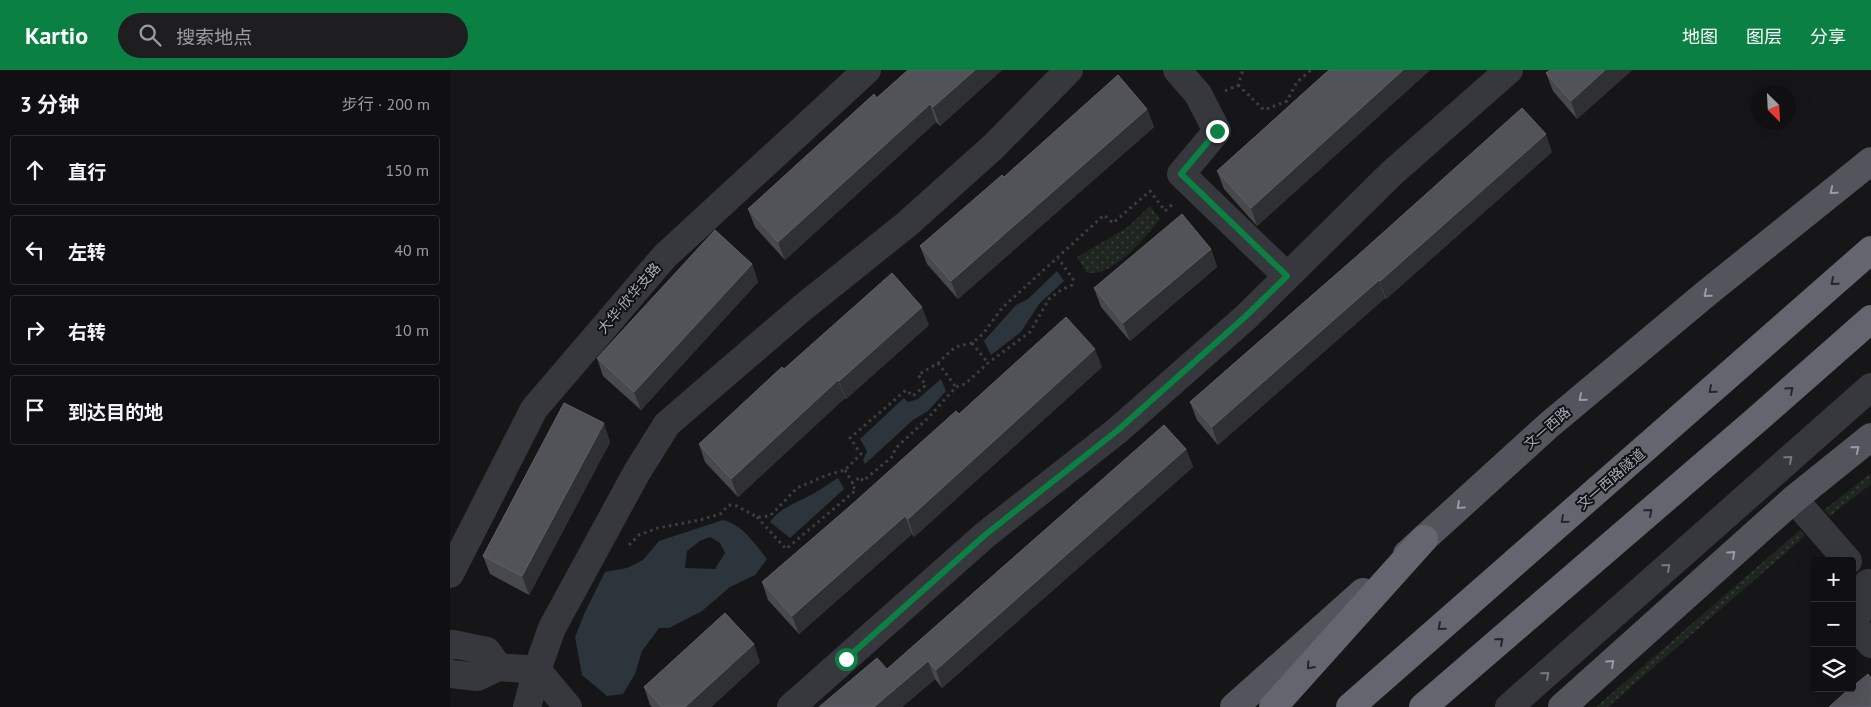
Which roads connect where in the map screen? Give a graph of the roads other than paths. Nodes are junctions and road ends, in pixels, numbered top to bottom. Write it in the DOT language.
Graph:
graph roads {
  1 [pos="867,70"];
  2 [pos="1069,70"];
  3 [pos="1177,70"];
  4 [pos="1509,70"];
  5 [pos="1871,161"];
  6 [pos="1871,250"];
  7 [pos="1287,276"];
  8 [pos="1871,318"];
  9 [pos="1871,387"];
  10 [pos="1871,437"];
  11 [pos="1794,499"];
  12 [pos="1424,539"];
  13 [pos="1845,557"];
  14 [pos="450,574"];
  15 [pos="1864,577"];
  16 [pos="1871,644"];
  17 [pos="450,646"];
  18 [pos="498,667"];
  19 [pos="537,670"];
  20 [pos="450,674"];
  21 [pos="527,707"];
  22 [pos="568,707"];
  23 [pos="790,707"];
  24 [pos="1234,707"];
  25 [pos="1273,707"];
  26 [pos="1350,707"];
  27 [pos="1423,707"];
  28 [pos="1509,707"];
  29 [pos="1562,707"];
  1 -- 14 [label="street, 大华·欣华支路"];
  2 -- 19 [label="street"];
  3 -- 7 [label="street"];
  4 -- 7 [label="street"];
  5 -- 12 [label="main road, 文一西路, one-way"];
  6 -- 26 [label="highway, 文一西路隧道, one-way"];
  7 -- 23 [label="street"];
  27 -- 8 [label="highway, one-way"];
  28 -- 9 [label="street, one-way"];
  11 -- 10 [label="main road, one-way"];
  11 -- 13 [label="street"];
  29 -- 11 [label="main road, one-way"];
  12 -- 24 [label="main road, 文一西路"];
  12 -- 25 [label="highway, one-way"];
  15 -- 16 [label="street"];
  17 -- 18 [label="street"];
  18 -- 19 [label="street"];
  18 -- 20 [label="street"];
  19 -- 21 [label="street"];
  19 -- 22 [label="street"];
}
